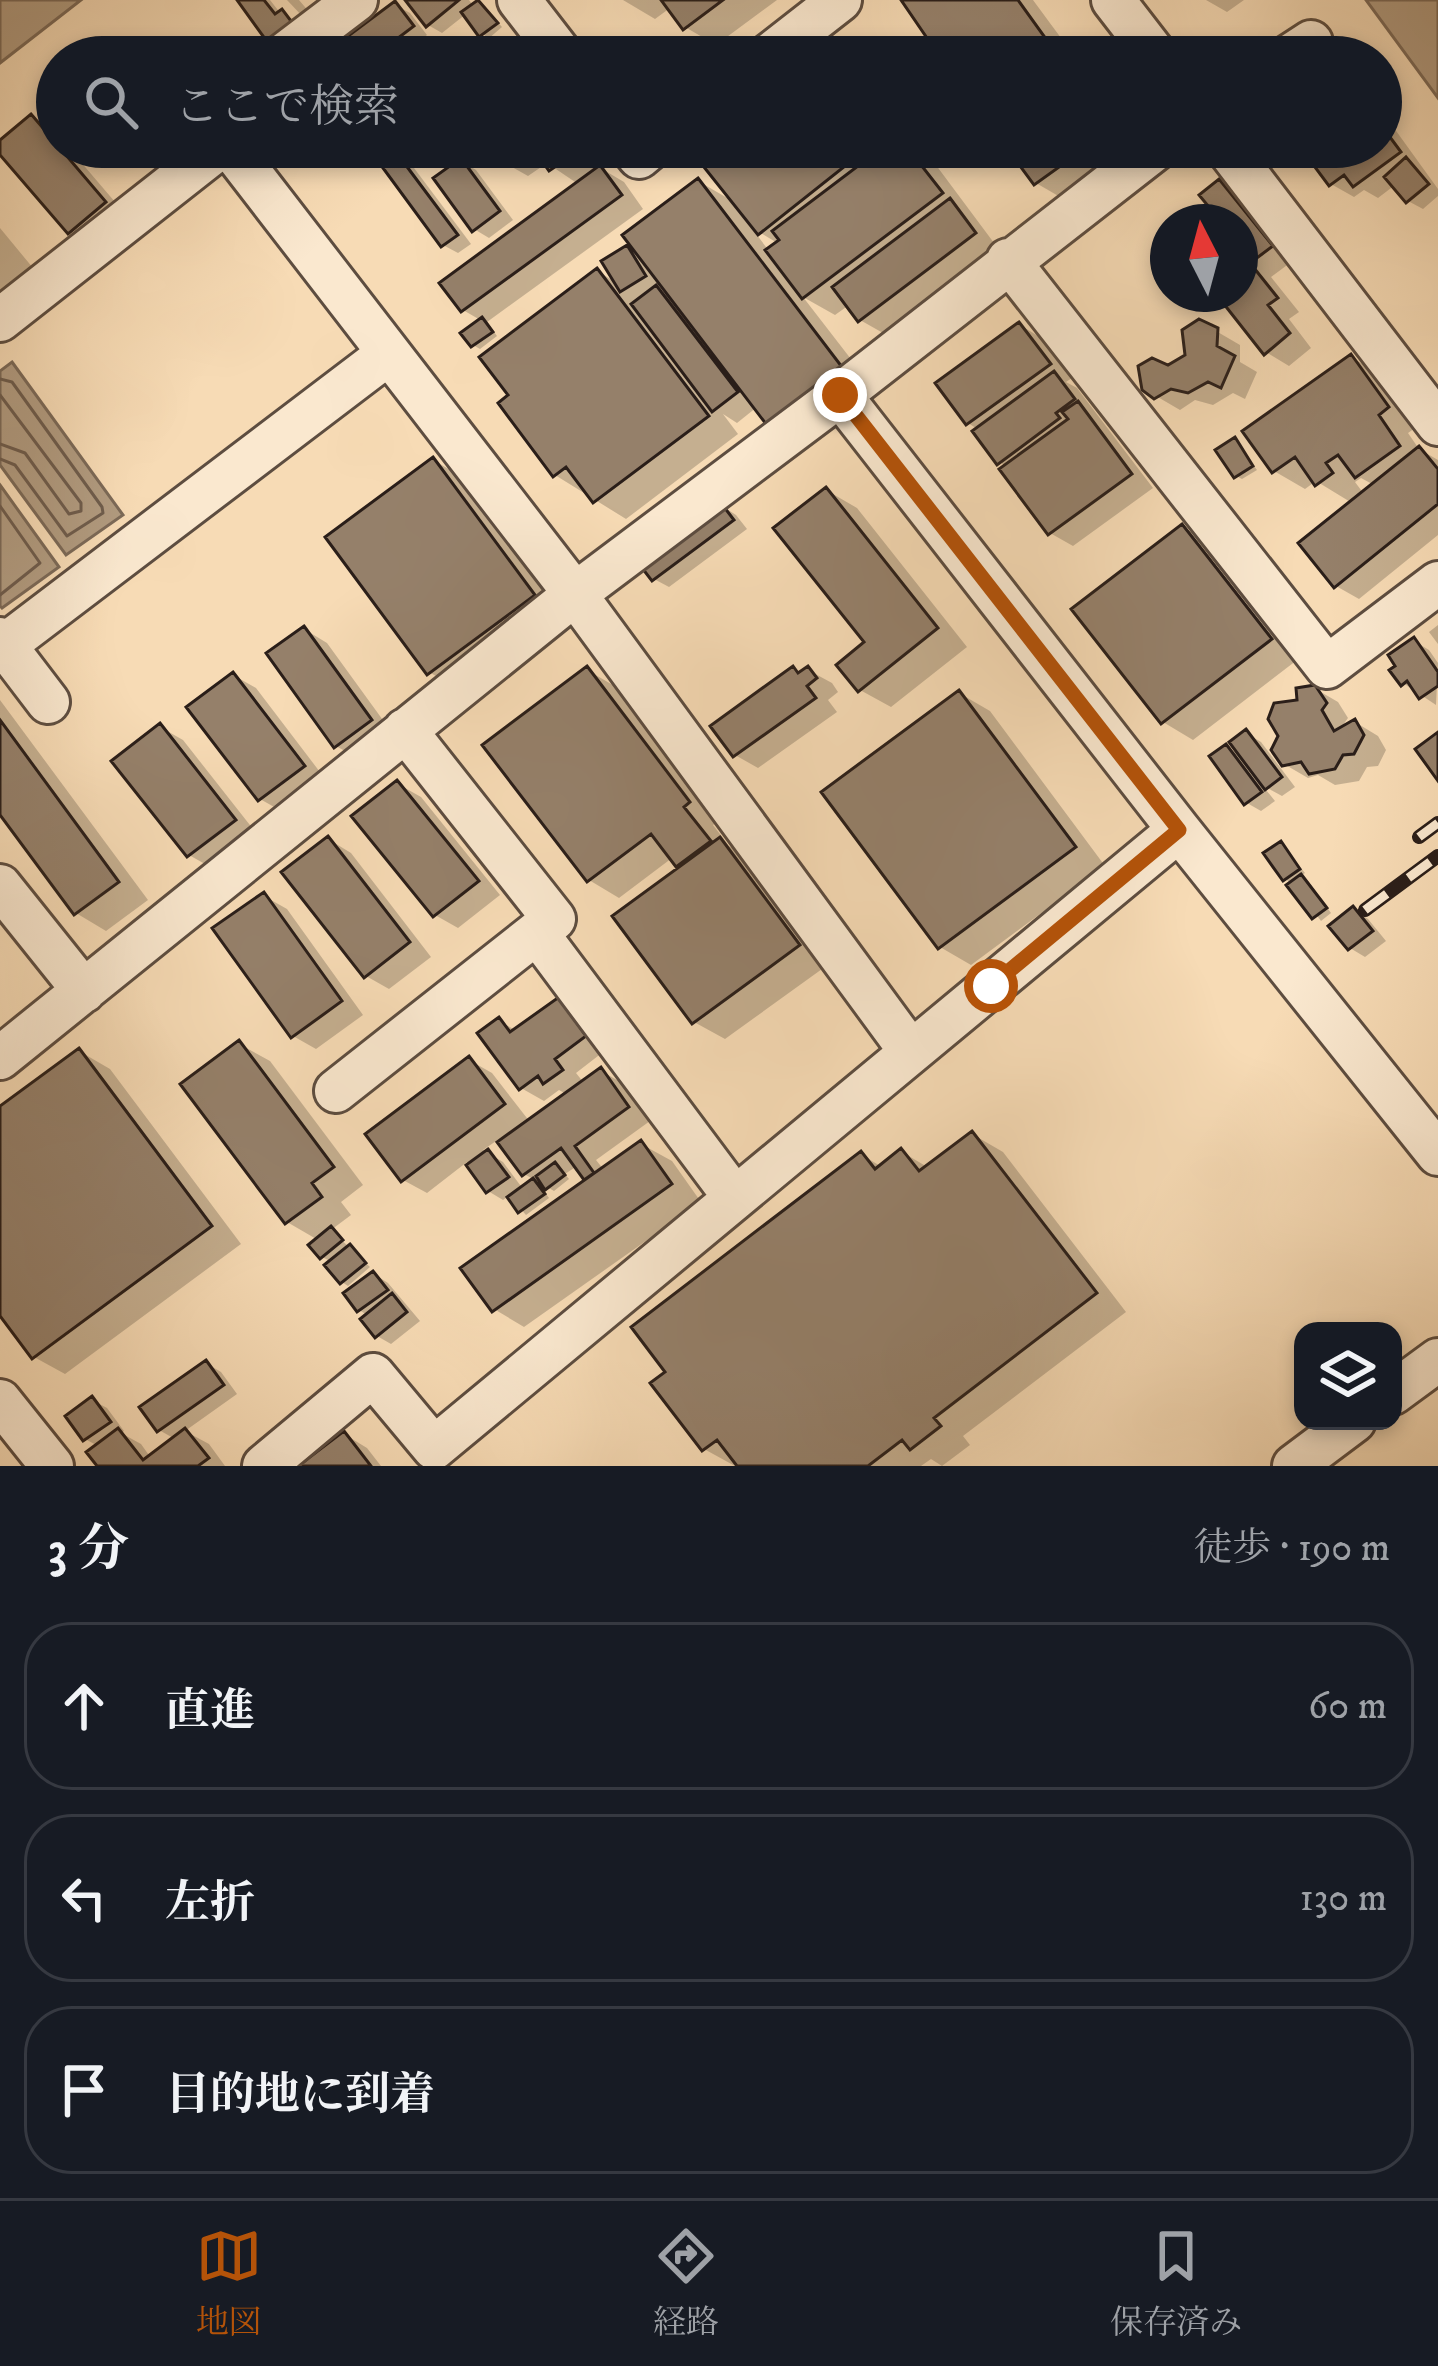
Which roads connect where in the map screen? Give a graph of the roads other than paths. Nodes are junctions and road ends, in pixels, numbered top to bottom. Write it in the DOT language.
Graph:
graph roads {
  1 [pos="356,0"];
  2 [pos="519,0"];
  3 [pos="840,0"];
  4 [pos="1113,0"];
  5 [pos="309,36"];
  6 [pos="546,36"];
  7 [pos="793,36"];
  8 [pos="1141,36"];
  9 [pos="193,168"];
  10 [pos="246,168"];
  11 [pos="1130,168"];
  12 [pos="1242,168"];
  13 [pos="1008,260"];
  14 [pos="0,320"];
  15 [pos="388,354"];
  16 [pos="840,395"];
  17 [pos="1438,424"];
  18 [pos="1438,583"];
  19 [pos="575,594"];
  20 [pos="2,642"];
  21 [pos="48,702"];
  22 [pos="405,730"];
  23 [pos="1179,830"];
  24 [pos="0,886"];
  25 [pos="537,933"];
  26 [pos="84,992"];
  27 [pos="911,1052"];
  28 [pos="0,1058"];
  29 [pos="336,1090"];
  30 [pos="1438,1154"];
  31 [pos="735,1198"];
  32 [pos="1438,1360"];
  33 [pos="1438,1376"];
  34 [pos="1402,1388"];
  35 [pos="1402,1391"];
  36 [pos="0,1401"];
  37 [pos="1342,1430"];
  38 [pos="52,1466"];
  39 [pos="264,1466"];
  40 [pos="1294,1466"];
  1 -- 5 [label="street"];
  2 -- 6 [label="street"];
  3 -- 7 [label="street"];
  4 -- 8 [label="street"];
  9 -- 14 [label="street"];
  10 -- 15 [label="street"];
  11 -- 13 [label="street"];
  12 -- 17 [label="street"];
  13 -- 16 [label="street"];
  13 -- 18 [label="street"];
  15 -- 19 [label="street"];
  15 -- 20 [label="street"];
  16 -- 19 [label="street"];
  16 -- 23 [label="street"];
  19 -- 22 [label="street"];
  19 -- 27 [label="street"];
  20 -- 21 [label="street"];
  22 -- 25 [label="street"];
  22 -- 26 [label="street"];
  23 -- 27 [label="street"];
  23 -- 30 [label="street"];
  24 -- 26 [label="street"];
  25 -- 29 [label="street"];
  25 -- 31 [label="street"];
  26 -- 28 [label="street"];
  27 -- 31 [label="street"];
  31 -- 39 [label="street"];
  32 -- 34 [label="street"];
  33 -- 35 [label="street"];
  36 -- 38 [label="street"];
  37 -- 40 [label="street"];
}
